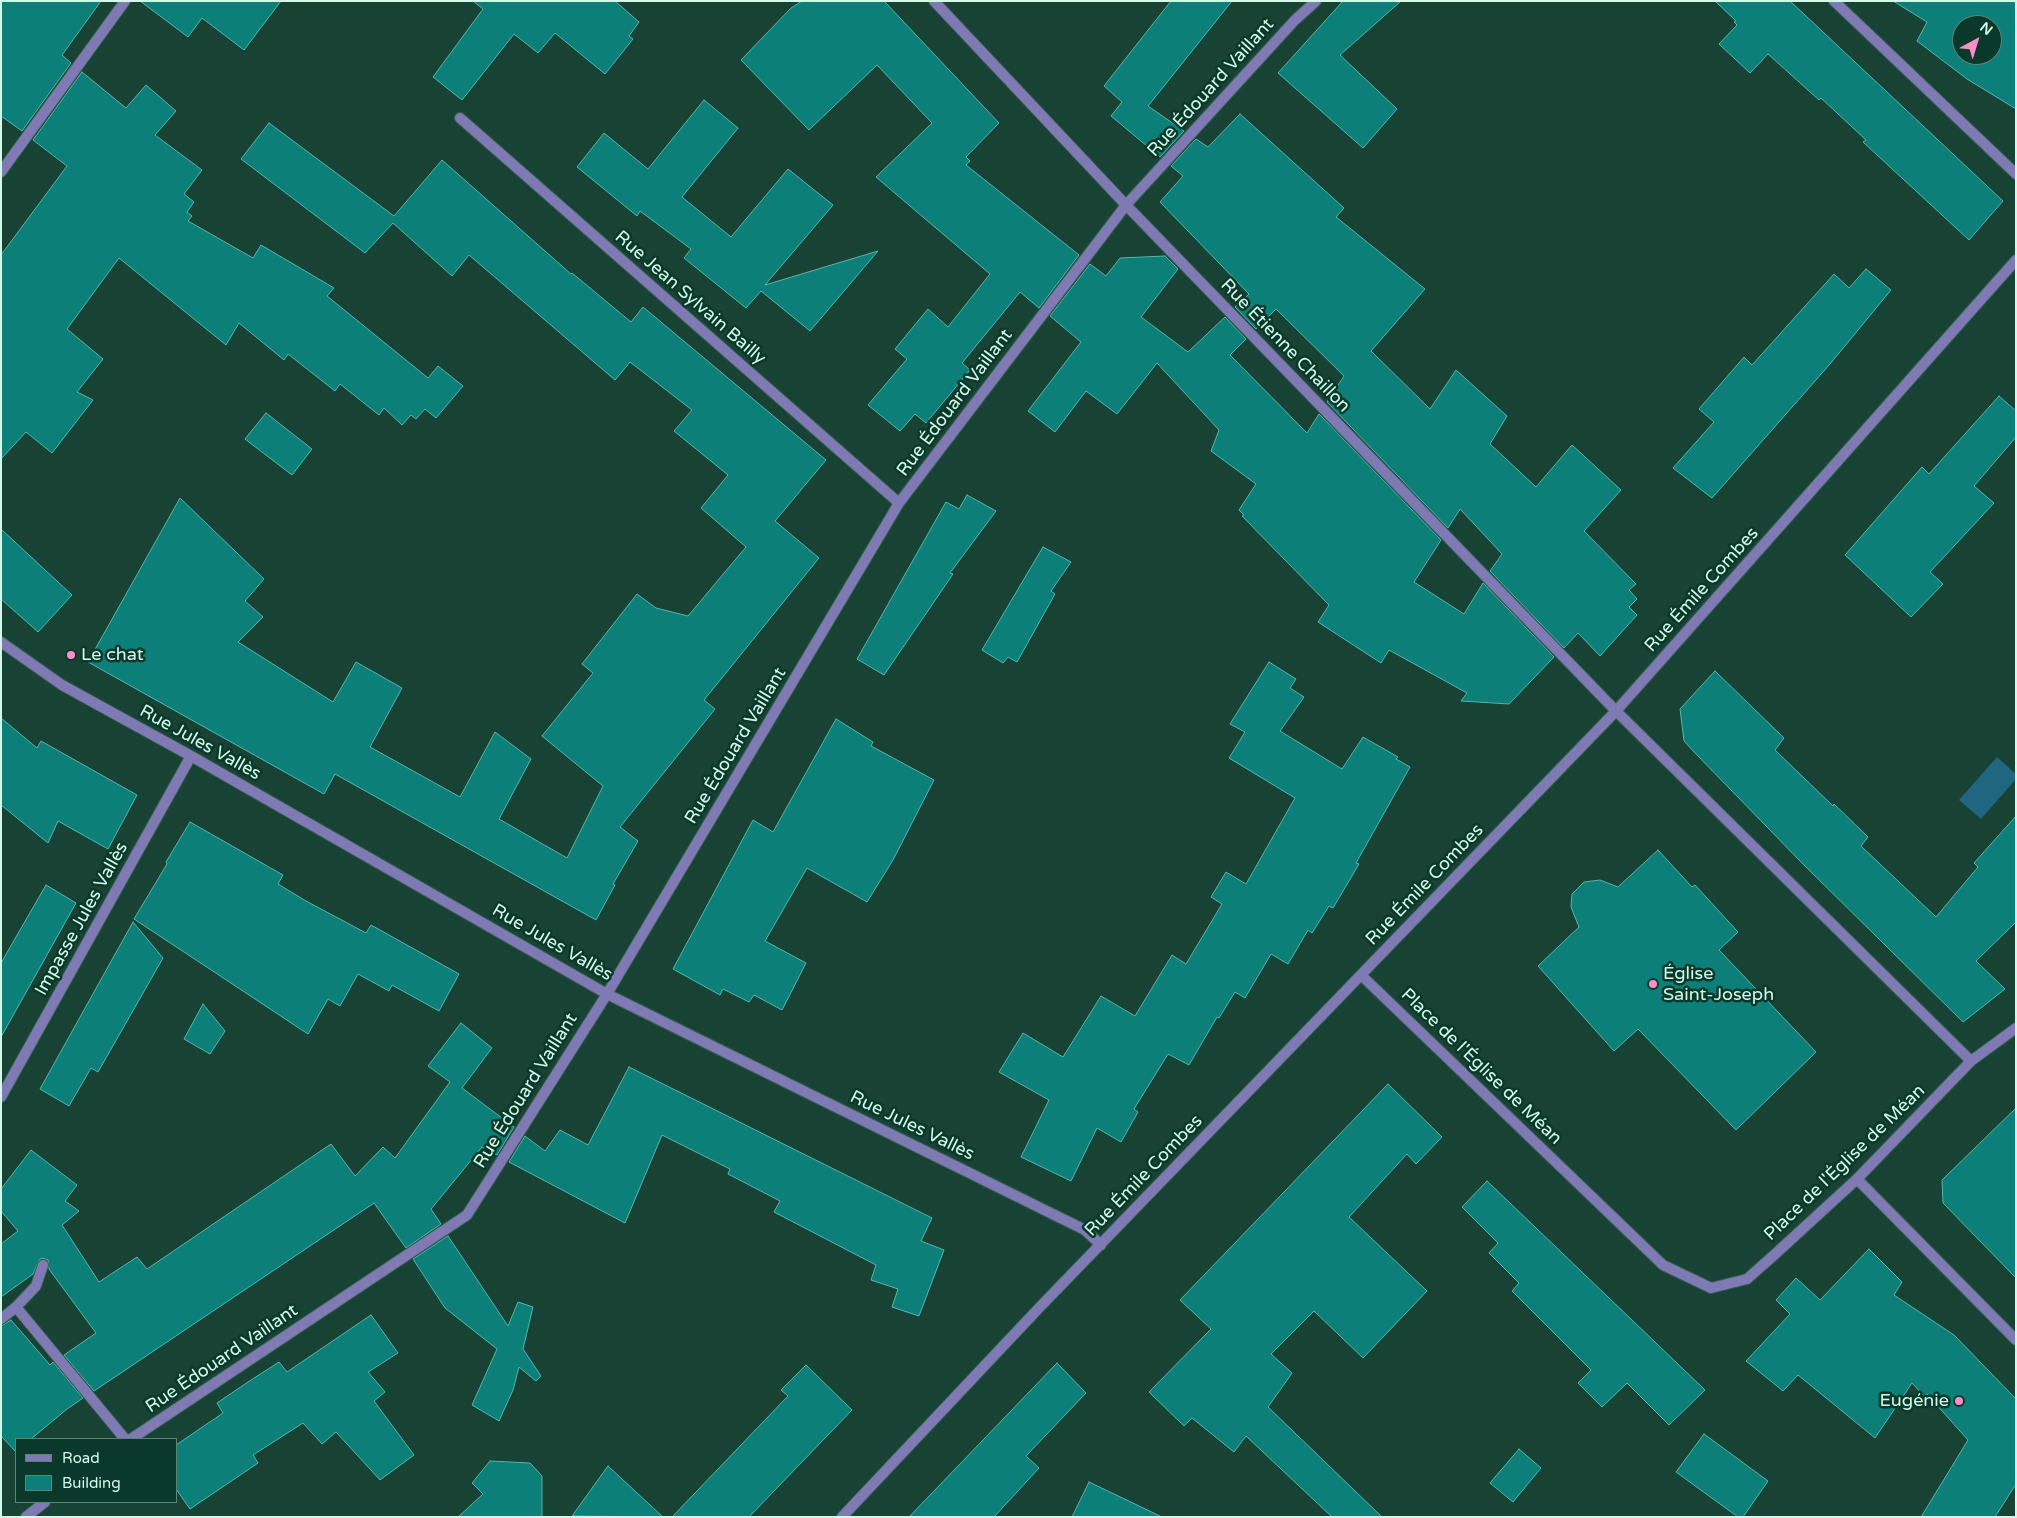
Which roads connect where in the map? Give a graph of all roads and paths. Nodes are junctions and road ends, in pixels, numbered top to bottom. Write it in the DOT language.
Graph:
graph roads {
  1 [pos="125,1"];
  2 [pos="934,1"];
  3 [pos="1316,1"];
  4 [pos="1834,1"];
  5 [pos="460,118"];
  6 [pos="1,172"];
  7 [pos="2016,174"];
  8 [pos="1126,205"];
  9 [pos="2016,260"];
  10 [pos="899,503"];
  11 [pos="1,642"];
  12 [pos="1616,711"];
  13 [pos="191,756"];
  14 [pos="1360,975"];
  15 [pos="608,994"];
  16 [pos="2016,1028"];
  17 [pos="1971,1062"];
  18 [pos="1,1097"];
  19 [pos="1857,1179"];
  20 [pos="1101,1245"];
  21 [pos="43,1265"];
  22 [pos="16,1307"];
  23 [pos="1,1319"];
  24 [pos="2016,1340"];
  25 [pos="123,1438"];
  26 [pos="132,1438"];
  27 [pos="44,1503"];
  28 [pos="26,1517"];
  29 [pos="842,1517"];
  1 -- 6 [label="street"];
  2 -- 8 [label="street, Rue Étienne Chaillon"];
  3 -- 8 [label="street, Rue Édouard Vaillant"];
  4 -- 7 [label="street"];
  5 -- 10 [label="street, Rue Jean Sylvain Bailly"];
  8 -- 10 [label="street, Rue Édouard Vaillant"];
  8 -- 12 [label="street, Rue Étienne Chaillon"];
  9 -- 12 [label="street, Rue Émile Combes"];
  10 -- 15 [label="street, Rue Édouard Vaillant"];
  11 -- 13 [label="street, Rue Jules Vallès"];
  12 -- 14 [label="street, Rue Émile Combes"];
  12 -- 17 [label="street"];
  13 -- 15 [label="street, Rue Jules Vallès"];
  13 -- 18 [label="street, Impasse Jules Vallès"];
  14 -- 19 [label="street, Place de l'Église de Méan"];
  14 -- 20 [label="street, Rue Émile Combes"];
  15 -- 20 [label="street, Rue Jules Vallès"];
  15 -- 26 [label="street, Rue Édouard Vaillant"];
  16 -- 17 [label="street, Place de l'Église de Méan"];
  17 -- 19 [label="street, Place de l'Église de Méan"];
  19 -- 24 [label="street"];
  20 -- 29 [label="street, Rue Émile Combes"];
  21 -- 22 [label="street"];
  22 -- 23 [label="street"];
  22 -- 25 [label="street"];
  27 -- 28 [label="street"];
}
